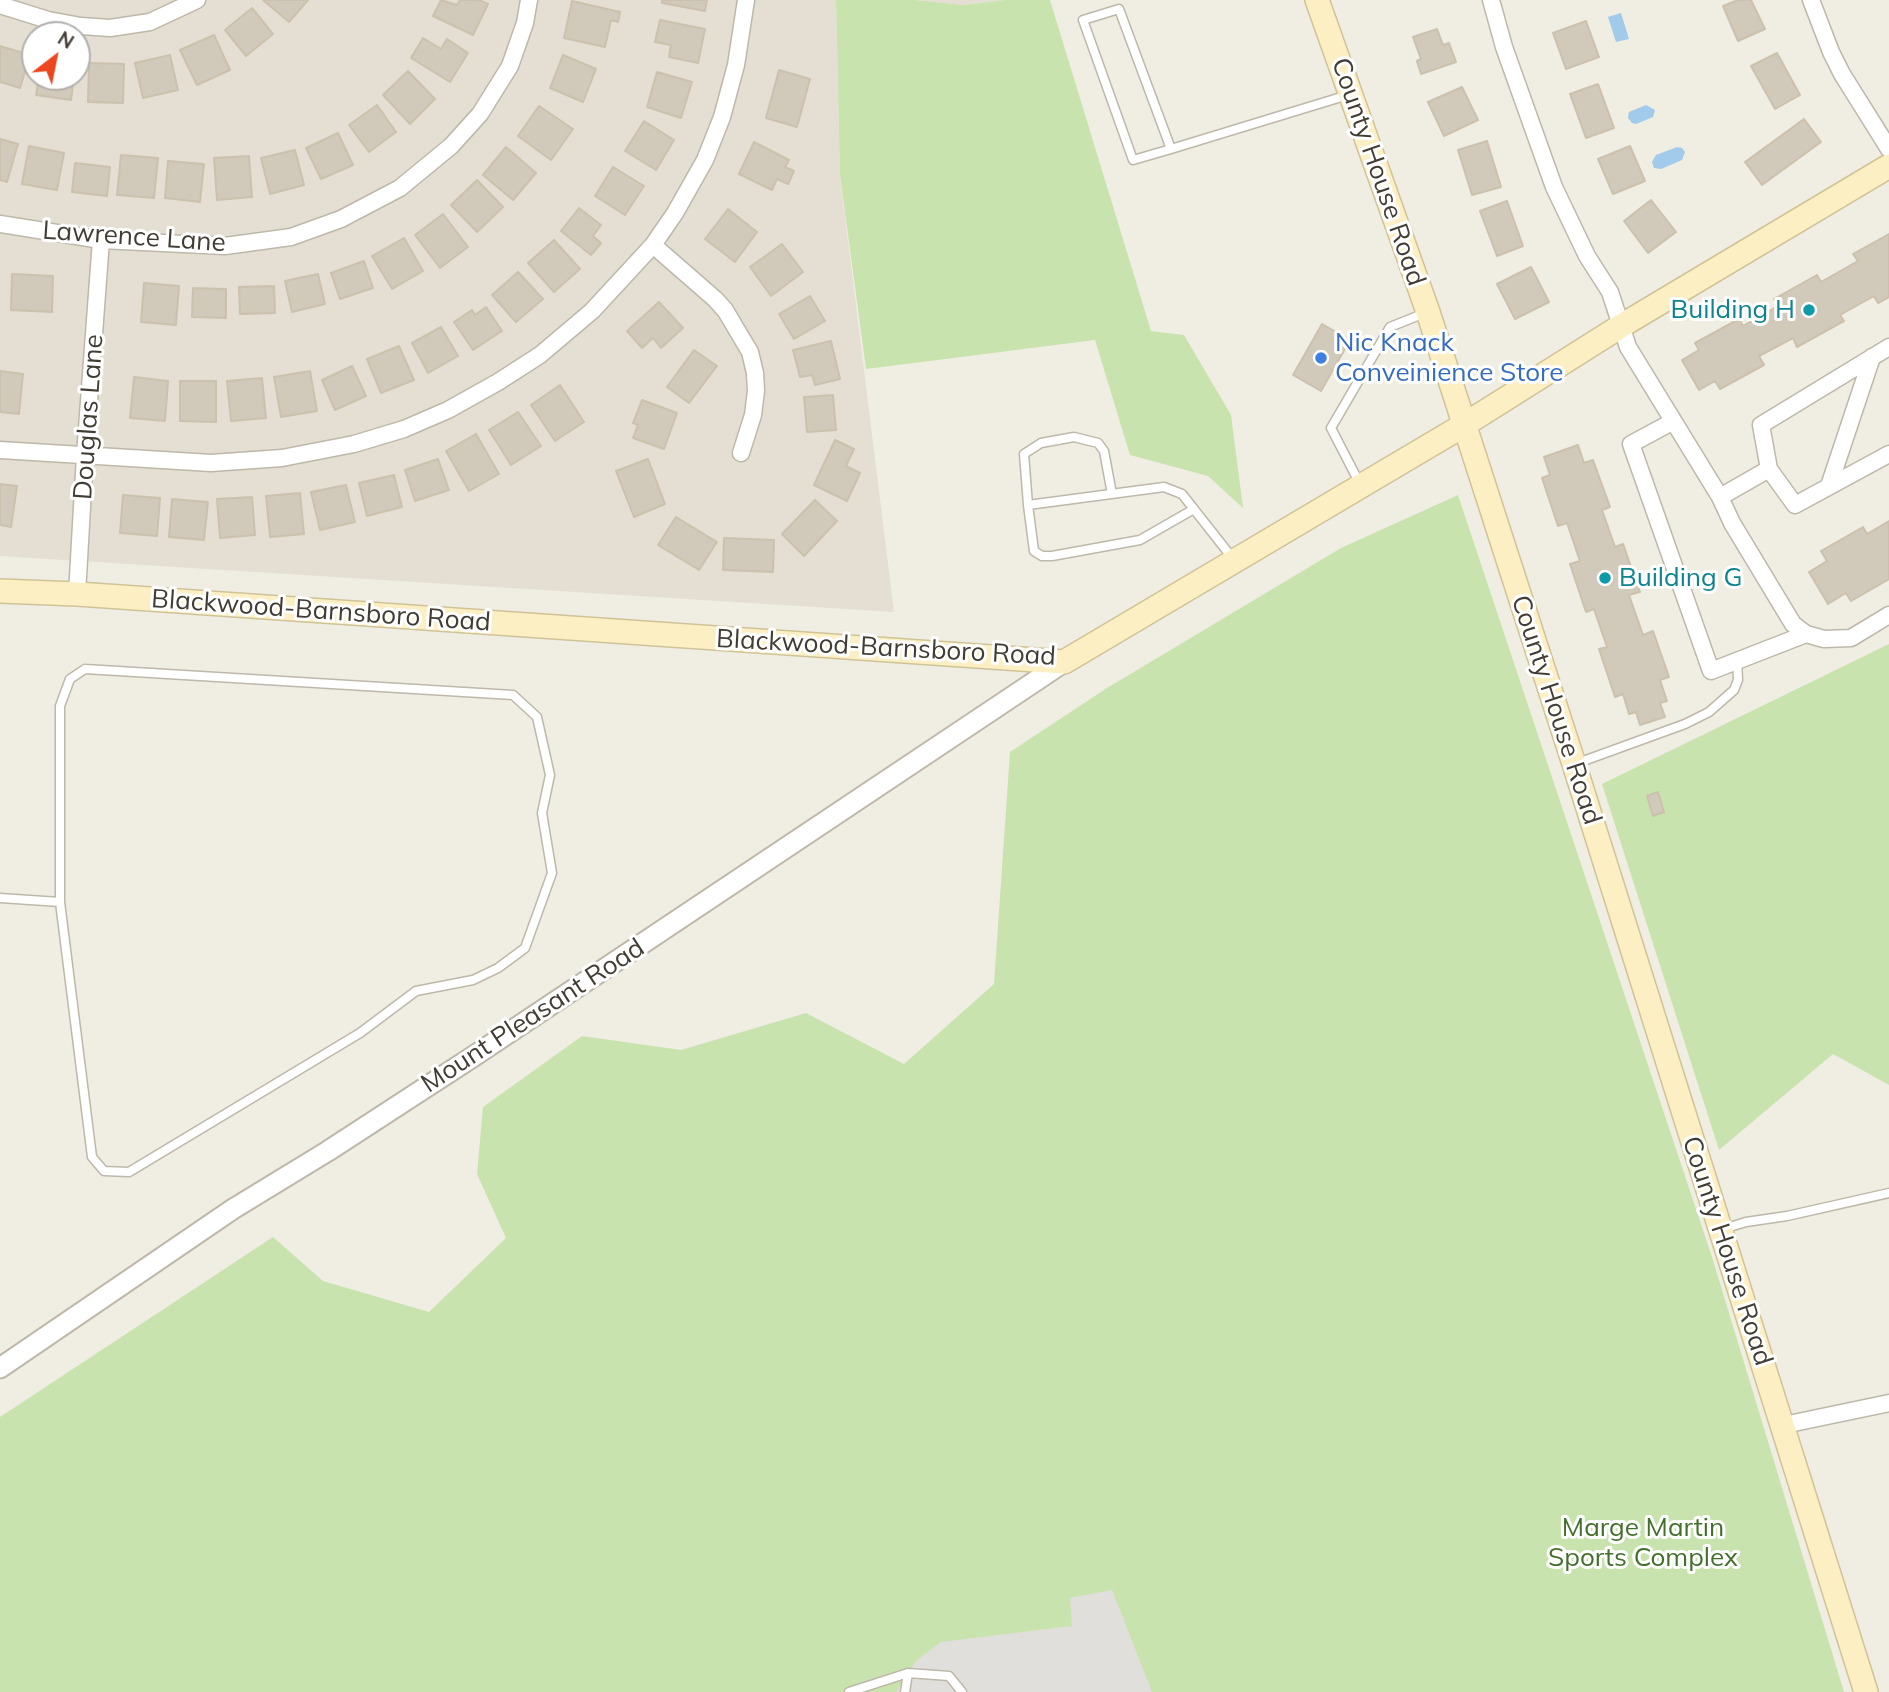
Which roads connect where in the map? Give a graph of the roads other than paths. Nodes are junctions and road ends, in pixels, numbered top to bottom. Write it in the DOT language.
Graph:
graph roads {
  1 [pos="197,0"];
  2 [pos="529,0"];
  3 [pos="746,0"];
  4 [pos="1317,0"];
  5 [pos="1491,0"];
  6 [pos="1811,0"];
  7 [pos="0,5"];
  8 [pos="1350,94"];
  9 [pos="1171,149"];
  10 [pos="1889,149"];
  11 [pos="1889,166"];
  12 [pos="0,224"];
  13 [pos="102,240"];
  14 [pos="653,245"];
  15 [pos="1428,312"];
  16 [pos="1621,326"];
  17 [pos="1889,347"];
  18 [pos="1872,357"];
  19 [pos="1672,422"];
  20 [pos="1464,425"];
  21 [pos="0,450"];
  22 [pos="741,453"];
  23 [pos="85,454"];
  24 [pos="1889,454"];
  25 [pos="1769,469"];
  26 [pos="1360,485"];
  27 [pos="1829,486"];
  28 [pos="1112,494"];
  29 [pos="1720,497"];
  30 [pos="1028,505"];
  31 [pos="1194,509"];
  32 [pos="1234,560"];
  33 [pos="0,591"];
  34 [pos="77,594"];
  35 [pos="1889,615"];
  36 [pos="1806,634"];
  37 [pos="1738,661"];
  38 [pos="1064,662"];
  39 [pos="1574,764"];
  40 [pos="0,898"];
  41 [pos="60,902"];
  42 [pos="1889,1193"];
  43 [pos="1721,1230"];
  44 [pos="0,1368"];
  45 [pos="1889,1403"];
  46 [pos="1784,1424"];
  47 [pos="908,1674"];
  48 [pos="849,1692"];
  49 [pos="905,1692"];
  50 [pos="962,1692"];
  51 [pos="1866,1692"];
  1 -- 7 [label="street"];
  2 -- 13 [label="street, Lawrence Lane"];
  3 -- 14 [label="street"];
  4 -- 8 [label="main road, County House Road"];
  5 -- 16 [label="street"];
  6 -- 10 [label="street"];
  8 -- 9 [label="lane"];
  8 -- 15 [label="main road, County House Road"];
  9 -- 9 [label="lane"];
  11 -- 16 [label="main road, Blackwood-Barnsboro Road"];
  12 -- 13 [label="street, Lawrence Lane"];
  13 -- 23 [label="street, Douglas Lane"];
  14 -- 22 [label="street"];
  14 -- 23 [label="street"];
  15 -- 20 [label="main road, County House Road"];
  15 -- 26 [label="lane"];
  16 -- 19 [label="street"];
  16 -- 20 [label="main road, Blackwood-Barnsboro Road"];
  17 -- 18 [label="street"];
  18 -- 25 [label="street"];
  18 -- 27 [label="street"];
  19 -- 29 [label="street"];
  19 -- 37 [label="street"];
  20 -- 26 [label="main road, Blackwood-Barnsboro Road"];
  20 -- 39 [label="main road, County House Road"];
  21 -- 23 [label="street"];
  23 -- 34 [label="street, Douglas Lane"];
  24 -- 27 [label="street"];
  25 -- 27 [label="street"];
  25 -- 29 [label="street"];
  26 -- 32 [label="main road, Blackwood-Barnsboro Road"];
  28 -- 30 [label="lane"];
  28 -- 30 [label="lane"];
  28 -- 31 [label="lane"];
  29 -- 36 [label="street"];
  30 -- 31 [label="lane"];
  31 -- 32 [label="lane"];
  32 -- 38 [label="main road, Blackwood-Barnsboro Road"];
  33 -- 34 [label="main road, Blackwood-Barnsboro Road"];
  34 -- 38 [label="main road, Blackwood-Barnsboro Road"];
  35 -- 36 [label="street"];
  36 -- 37 [label="street"];
  37 -- 39 [label="lane"];
  38 -- 44 [label="street, Mount Pleasant Road"];
  39 -- 43 [label="main road, County House Road"];
  40 -- 41 [label="lane"];
  41 -- 41 [label="lane"];
  42 -- 43 [label="lane"];
  43 -- 46 [label="main road, County House Road"];
  45 -- 46 [label="street"];
  46 -- 51 [label="main road, County House Road"];
  47 -- 48 [label="lane"];
  47 -- 49 [label="lane"];
  47 -- 50 [label="lane"];
}
